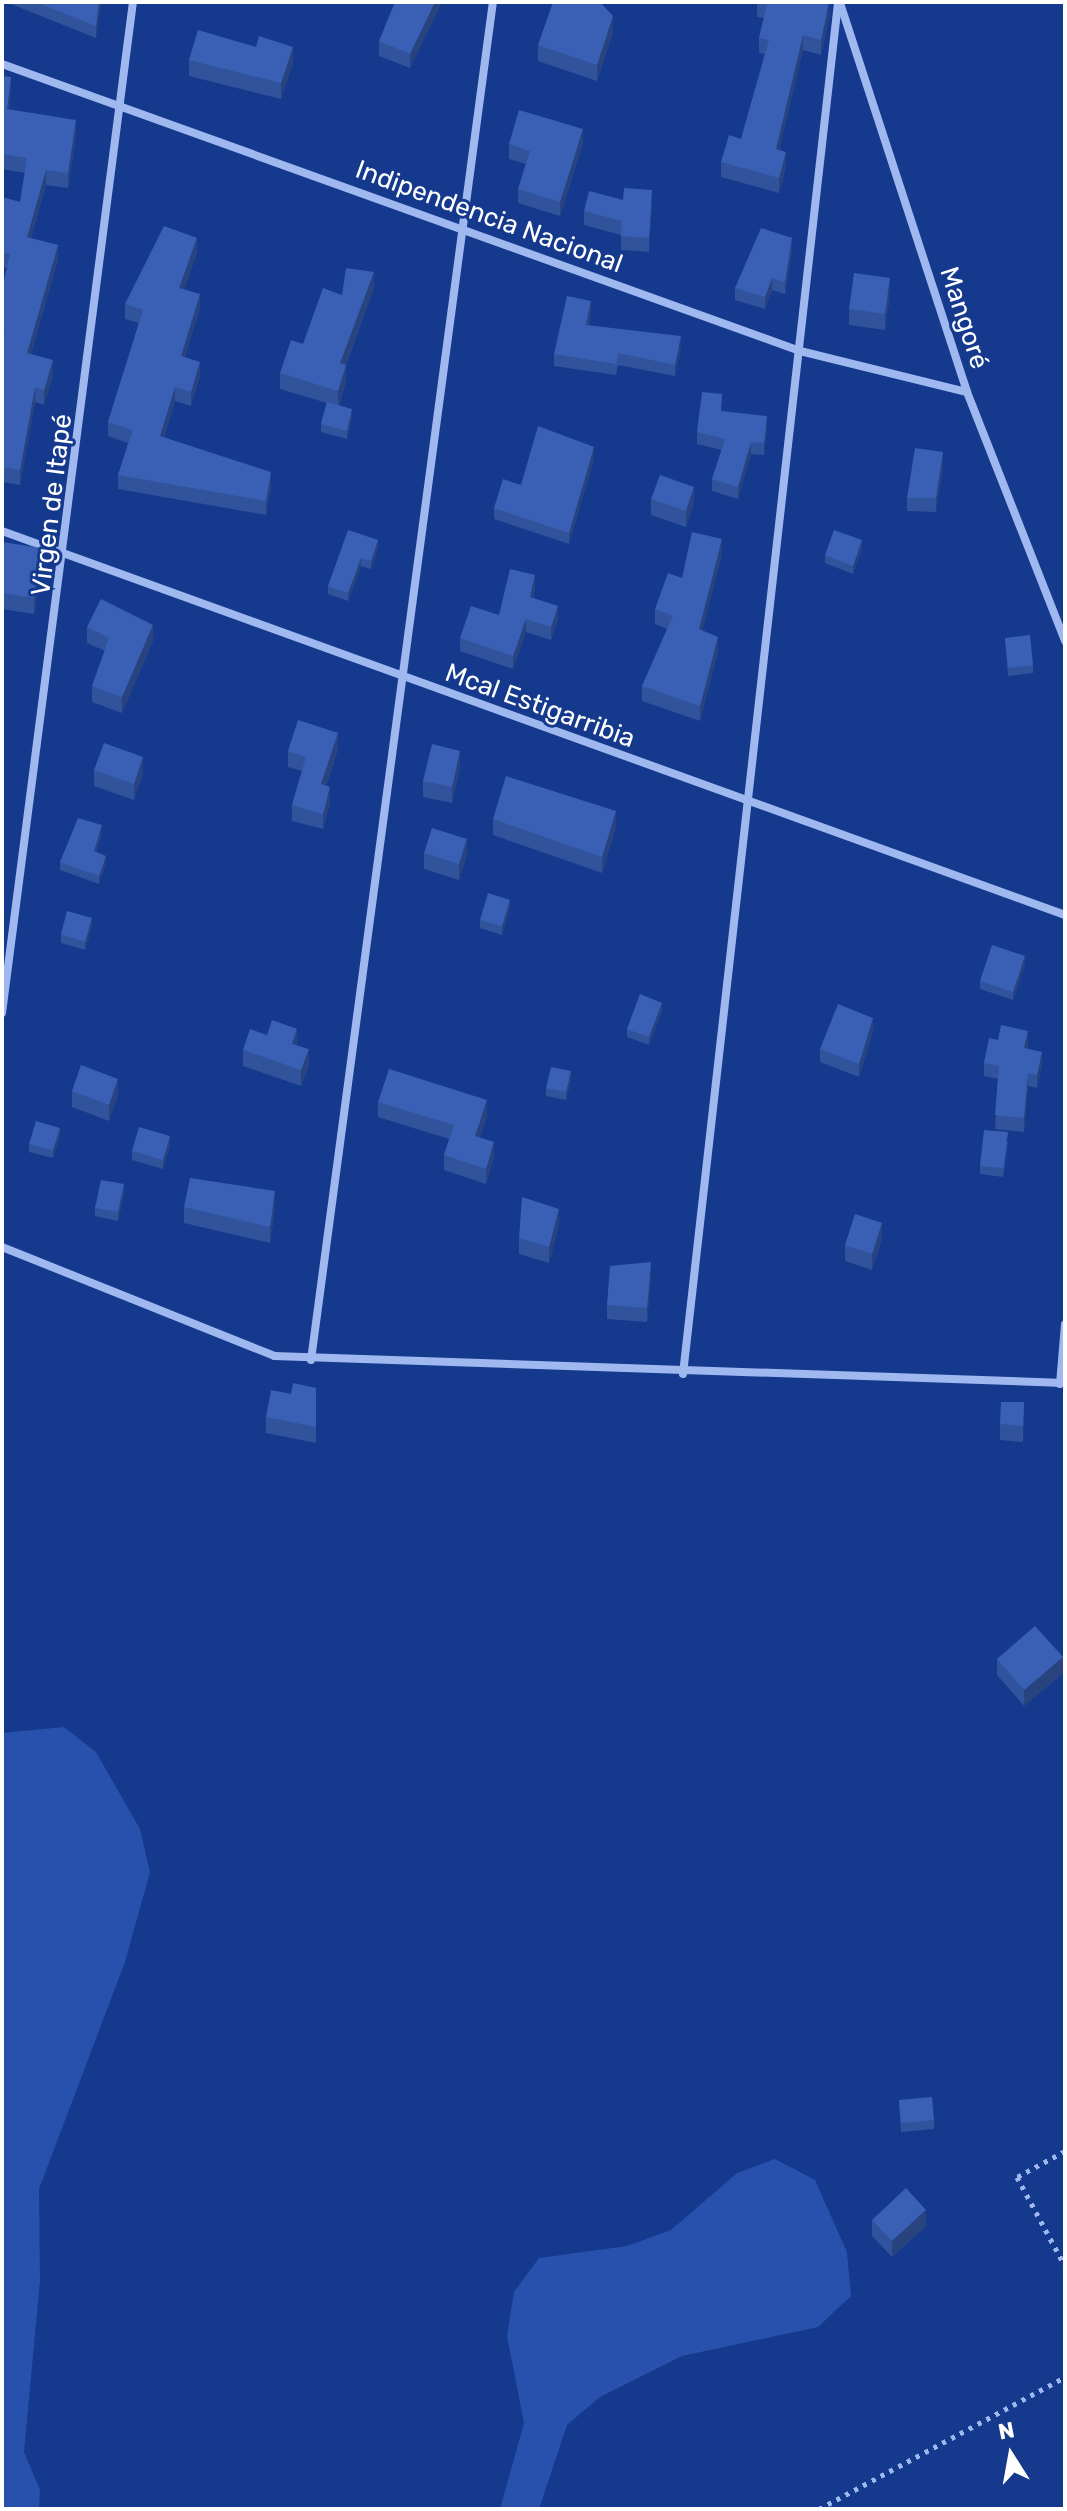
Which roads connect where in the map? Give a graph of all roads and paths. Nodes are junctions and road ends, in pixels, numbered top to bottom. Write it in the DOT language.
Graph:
graph roads {
  1 [pos="133,2"];
  2 [pos="493,2"];
  3 [pos="839,2"];
  4 [pos="2,64"];
  5 [pos="118,108"];
  6 [pos="467,230"];
  7 [pos="800,351"];
  8 [pos="967,392"];
  9 [pos="2,531"];
  10 [pos="67,554"];
  11 [pos="1065,641"];
  12 [pos="407,679"];
  13 [pos="744,803"];
  14 [pos="1065,915"];
  15 [pos="2,1013"];
  16 [pos="2,1247"];
  17 [pos="1065,1324"];
  18 [pos="311,1360"];
  19 [pos="683,1374"];
  20 [pos="1062,1384"];
  21 [pos="1065,2151"];
  22 [pos="1065,2266"];
  23 [pos="1065,2377"];
  24 [pos="819,2509"];
  1 -- 5 [label="street, Virgen de Itapé"];
  2 -- 6 [label="street"];
  3 -- 7 [label="street"];
  3 -- 8 [label="street, Mangoré"];
  4 -- 5 [label="street, Indipendencia Nacional"];
  5 -- 6 [label="street, Indipendencia Nacional"];
  5 -- 10 [label="street, Virgen de Itapé"];
  6 -- 7 [label="street, Indipendencia Nacional"];
  6 -- 12 [label="street"];
  7 -- 8 [label="street, Indipendencia Nacional"];
  7 -- 13 [label="street"];
  8 -- 11 [label="street, Mangoré"];
  9 -- 10 [label="street, Mcal Estigarribia"];
  10 -- 12 [label="street, Mcal Estigarribia"];
  10 -- 15 [label="street, Virgen de Itapé"];
  12 -- 13 [label="street, Mcal Estigarribia"];
  12 -- 18 [label="street"];
  13 -- 14 [label="street, Mcal Estigarribia"];
  13 -- 19 [label="street"];
  16 -- 18 [label="street"];
  17 -- 20 [label="street"];
  18 -- 19 [label="street"];
  19 -- 20 [label="street"];
  21 -- 22 [label="path"];
  23 -- 24 [label="path"];
}
